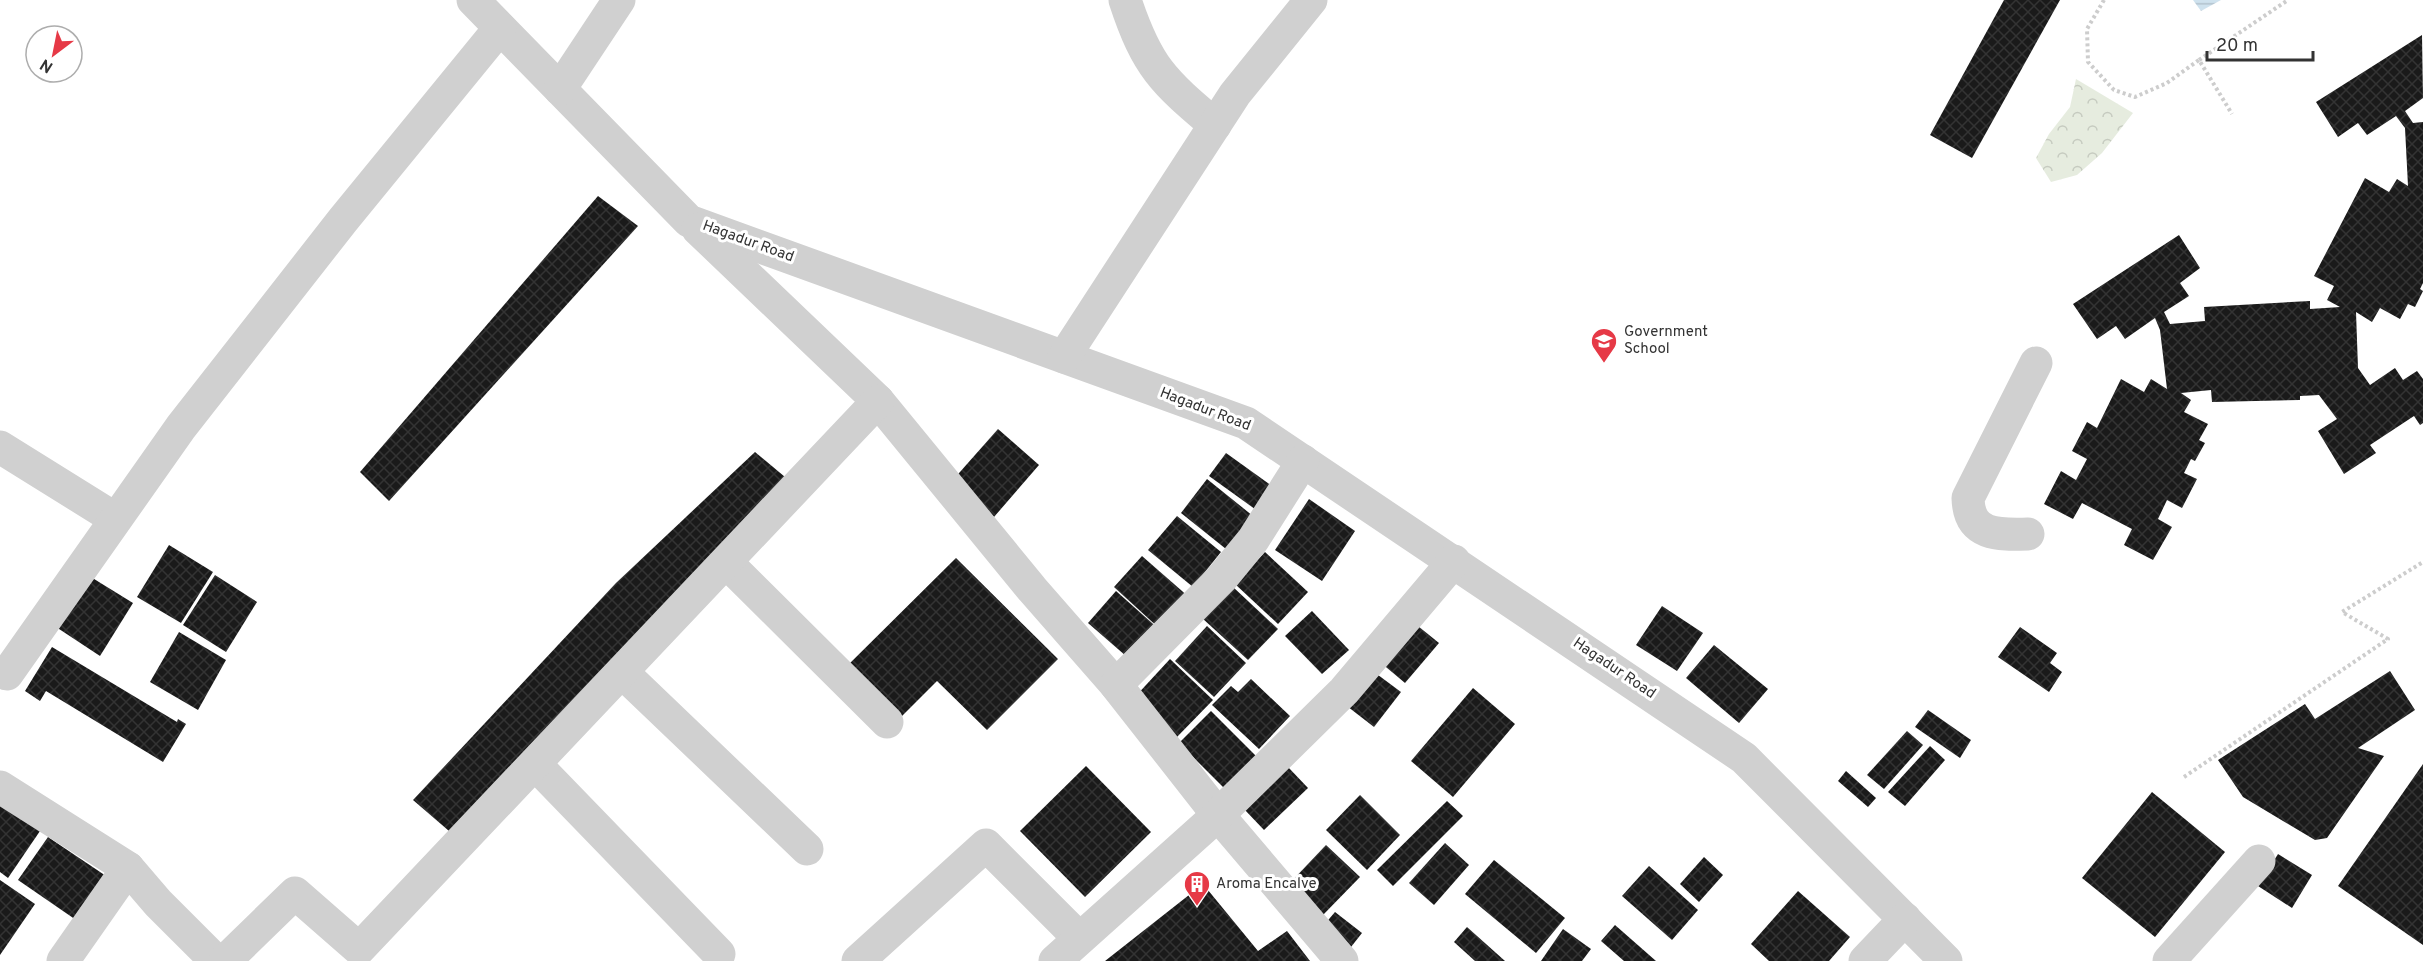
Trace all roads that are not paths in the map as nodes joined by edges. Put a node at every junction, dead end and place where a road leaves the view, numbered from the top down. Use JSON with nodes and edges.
{"nodes":[{"id":1,"x":473,"y":0,"type":"edge"},
{"id":2,"x":619,"y":0,"type":"edge"},
{"id":3,"x":1125,"y":0,"type":"edge"},
{"id":4,"x":1311,"y":0,"type":"edge"},
{"id":5,"x":500,"y":28,"type":"junction"},
{"id":6,"x":560,"y":89,"type":"junction"},
{"id":7,"x":1215,"y":125,"type":"junction"},
{"id":8,"x":689,"y":221,"type":"junction"},
{"id":9,"x":1064,"y":357,"type":"junction"},
{"id":10,"x":2036,"y":363,"type":"dead end"},
{"id":11,"x":878,"y":401,"type":"junction"},
{"id":12,"x":0,"y":447,"type":"edge"},
{"id":13,"x":1303,"y":461,"type":"junction"},
{"id":14,"x":114,"y":518,"type":"junction"},
{"id":15,"x":2028,"y":534,"type":"dead end"},
{"id":16,"x":1454,"y":561,"type":"junction"},
{"id":17,"x":727,"y":563,"type":"junction"},
{"id":18,"x":623,"y":673,"type":"junction"},
{"id":19,"x":7,"y":674,"type":"dead end"},
{"id":20,"x":1116,"y":685,"type":"junction"},
{"id":21,"x":887,"y":722,"type":"dead end"},
{"id":22,"x":536,"y":765,"type":"junction"},
{"id":23,"x":0,"y":787,"type":"edge"},
{"id":24,"x":1218,"y":815,"type":"junction"},
{"id":25,"x":807,"y":849,"type":"dead end"},
{"id":26,"x":2259,"y":861,"type":"dead end"},
{"id":27,"x":128,"y":868,"type":"junction"},
{"id":28,"x":1905,"y":919,"type":"junction"},
{"id":29,"x":1079,"y":938,"type":"junction"},
{"id":30,"x":719,"y":954,"type":"dead end"},
{"id":31,"x":63,"y":961,"type":"edge"},
{"id":32,"x":216,"y":961,"type":"edge"},
{"id":33,"x":225,"y":961,"type":"edge"},
{"id":34,"x":858,"y":961,"type":"edge"},
{"id":35,"x":1054,"y":961,"type":"edge"},
{"id":36,"x":1342,"y":961,"type":"edge"},
{"id":37,"x":1865,"y":961,"type":"edge"},
{"id":38,"x":1946,"y":961,"type":"edge"},
{"id":39,"x":2169,"y":961,"type":"edge"}],
"edges":[{"from":1,"to":5,"type":"street","name":"Hagadur Road"},
{"from":2,"to":6,"type":"street"},
{"from":3,"to":7,"type":"street"},
{"from":4,"to":7,"type":"street"},
{"from":5,"to":6,"type":"street","name":"Hagadur Road"},
{"from":5,"to":14,"type":"street"},
{"from":6,"to":8,"type":"street","name":"Hagadur Road"},
{"from":7,"to":9,"type":"street"},
{"from":8,"to":9,"type":"street","name":"Hagadur Road"},
{"from":8,"to":11,"type":"street"},
{"from":9,"to":13,"type":"street","name":"Hagadur Road"},
{"from":10,"to":15,"type":"street"},
{"from":11,"to":17,"type":"street"},
{"from":11,"to":20,"type":"street"},
{"from":12,"to":14,"type":"street"},
{"from":13,"to":16,"type":"street","name":"Hagadur Road"},
{"from":13,"to":20,"type":"street"},
{"from":14,"to":19,"type":"street"},
{"from":16,"to":24,"type":"street"},
{"from":16,"to":28,"type":"street","name":"Hagadur Road"},
{"from":17,"to":18,"type":"street"},
{"from":17,"to":21,"type":"street"},
{"from":18,"to":22,"type":"street"},
{"from":18,"to":25,"type":"street"},
{"from":20,"to":24,"type":"street"},
{"from":22,"to":30,"type":"street"},
{"from":22,"to":33,"type":"street"},
{"from":23,"to":27,"type":"street"},
{"from":24,"to":29,"type":"street"},
{"from":24,"to":36,"type":"street"},
{"from":26,"to":39,"type":"street"},
{"from":27,"to":31,"type":"street"},
{"from":27,"to":32,"type":"street"},
{"from":28,"to":37,"type":"street"},
{"from":28,"to":38,"type":"street","name":"Hagadur Road"},
{"from":29,"to":34,"type":"street"},
{"from":29,"to":35,"type":"street"}]}
